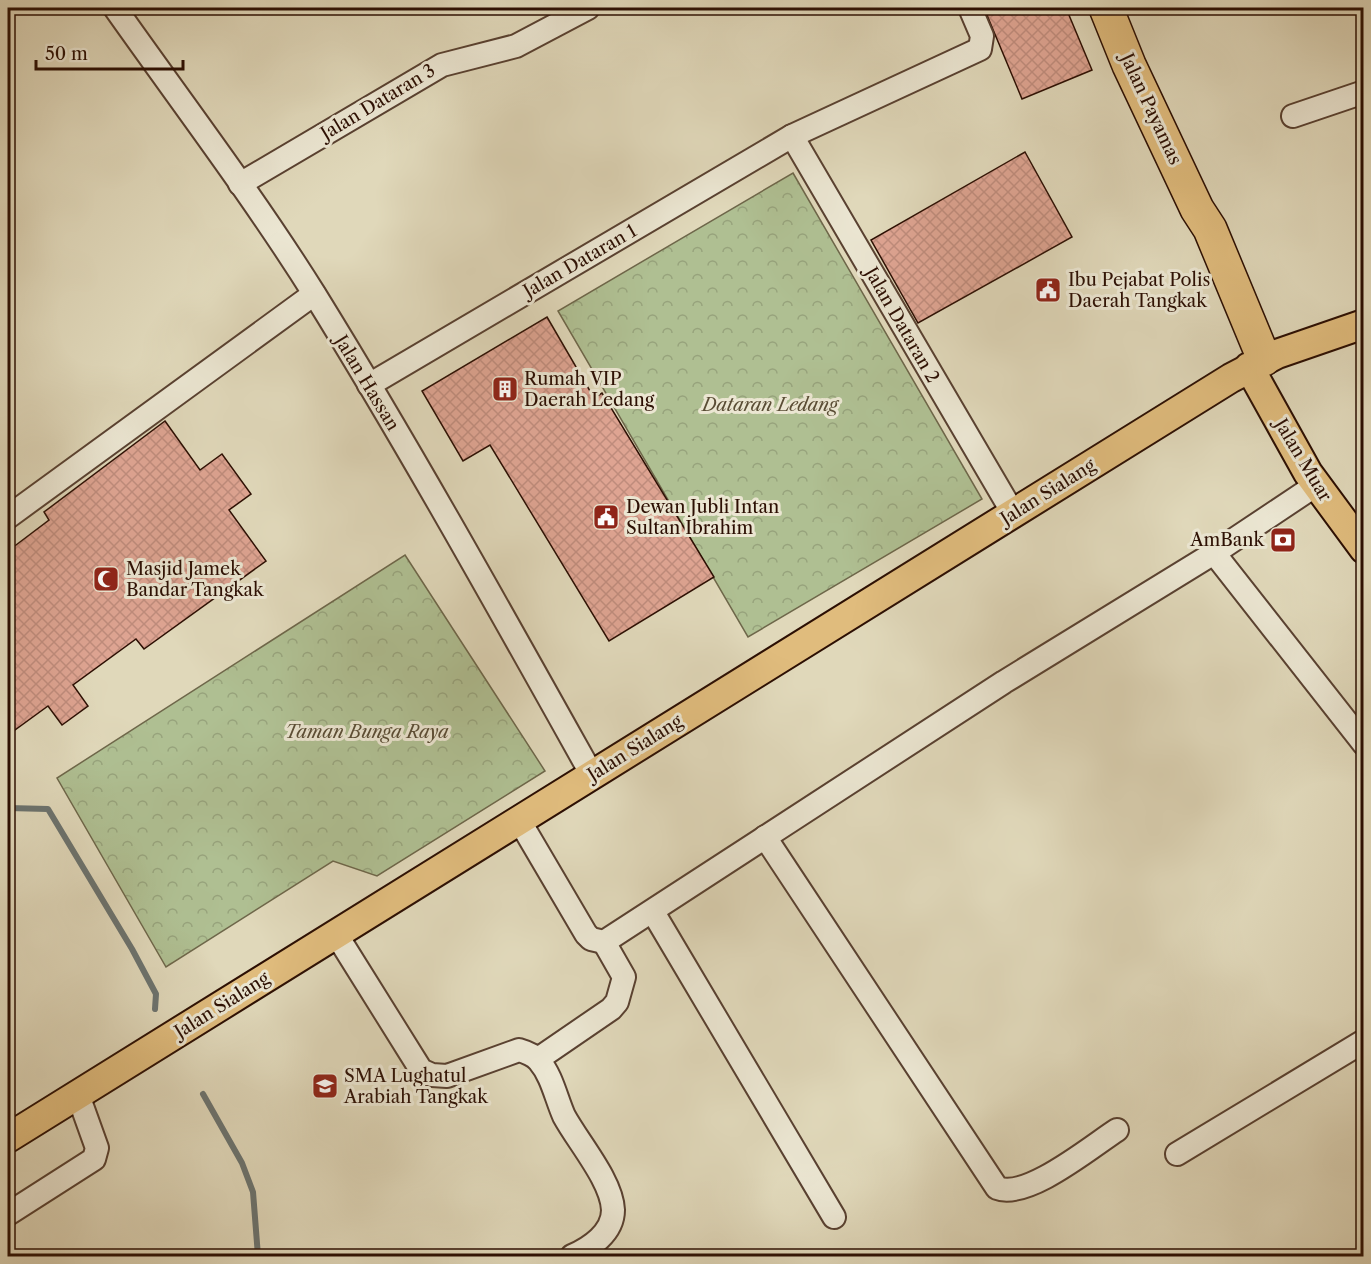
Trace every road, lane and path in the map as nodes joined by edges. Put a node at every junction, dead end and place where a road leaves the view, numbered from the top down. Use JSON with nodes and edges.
{"nodes":[{"id":1,"x":115,"y":8,"type":"edge"},
{"id":2,"x":588,"y":8,"type":"edge"},
{"id":3,"x":970,"y":8,"type":"edge"},
{"id":4,"x":1106,"y":8,"type":"edge"},
{"id":5,"x":1364,"y":92,"type":"edge"},
{"id":6,"x":1293,"y":116,"type":"dead end"},
{"id":7,"x":792,"y":136,"type":"junction"},
{"id":8,"x":240,"y":184,"type":"junction"},
{"id":9,"x":314,"y":294,"type":"junction"},
{"id":10,"x":1364,"y":324,"type":"edge"},
{"id":11,"x":1256,"y":363,"type":"junction"},
{"id":12,"x":369,"y":385,"type":"junction"},
{"id":13,"x":1316,"y":485,"type":"junction"},
{"id":14,"x":1013,"y":513,"type":"junction"},
{"id":15,"x":8,"y":517,"type":"edge"},
{"id":16,"x":1364,"y":518,"type":"edge"},
{"id":17,"x":1364,"y":549,"type":"edge"},
{"id":18,"x":1214,"y":553,"type":"junction"},
{"id":19,"x":1364,"y":744,"type":"edge"},
{"id":20,"x":592,"y":775,"type":"junction"},
{"id":21,"x":519,"y":820,"type":"junction"},
{"id":22,"x":765,"y":837,"type":"junction"},
{"id":23,"x":653,"y":912,"type":"junction"},
{"id":24,"x":336,"y":934,"type":"junction"},
{"id":25,"x":604,"y":942,"type":"junction"},
{"id":26,"x":1364,"y":1041,"type":"edge"},
{"id":27,"x":538,"y":1059,"type":"junction"},
{"id":28,"x":78,"y":1095,"type":"junction"},
{"id":29,"x":1117,"y":1130,"type":"dead end"},
{"id":30,"x":8,"y":1138,"type":"edge"},
{"id":31,"x":1177,"y":1154,"type":"dead end"},
{"id":32,"x":8,"y":1214,"type":"edge"},
{"id":33,"x":834,"y":1216,"type":"dead end"},
{"id":34,"x":572,"y":1257,"type":"edge"}],
"edges":[{"from":1,"to":8,"type":"street","name":"Jalan Hassan"},
{"from":2,"to":8,"type":"street","name":"Jalan Dataran 3"},
{"from":3,"to":7,"type":"street","name":"Jalan Dataran 1"},
{"from":4,"to":11,"type":"highway","name":"Jalan Payamas"},
{"from":5,"to":6,"type":"street"},
{"from":7,"to":12,"type":"street","name":"Jalan Dataran 1"},
{"from":7,"to":14,"type":"street","name":"Jalan Dataran 2"},
{"from":8,"to":9,"type":"street","name":"Jalan Hassan"},
{"from":9,"to":12,"type":"street","name":"Jalan Hassan"},
{"from":9,"to":15,"type":"street"},
{"from":10,"to":11,"type":"main road","name":"Jalan Sialang"},
{"from":11,"to":13,"type":"main road","name":"Jalan Muar"},
{"from":11,"to":14,"type":"main road","name":"Jalan Sialang"},
{"from":11,"to":16,"type":"main road","name":"Jalan Muar"},
{"from":12,"to":20,"type":"street","name":"Jalan Hassan"},
{"from":13,"to":17,"type":"main road","name":"Jalan Muar"},
{"from":13,"to":18,"type":"street"},
{"from":14,"to":20,"type":"main road","name":"Jalan Sialang"},
{"from":18,"to":19,"type":"street"},
{"from":18,"to":22,"type":"street"},
{"from":20,"to":21,"type":"main road","name":"Jalan Sialang"},
{"from":21,"to":24,"type":"main road","name":"Jalan Sialang"},
{"from":21,"to":25,"type":"street"},
{"from":22,"to":23,"type":"street"},
{"from":22,"to":29,"type":"street"},
{"from":23,"to":25,"type":"street"},
{"from":23,"to":33,"type":"street"},
{"from":24,"to":27,"type":"street"},
{"from":24,"to":28,"type":"main road","name":"Jalan Sialang"},
{"from":25,"to":27,"type":"street"},
{"from":26,"to":31,"type":"street"},
{"from":27,"to":34,"type":"street"},
{"from":28,"to":30,"type":"main road","name":"Jalan Sialang"},
{"from":28,"to":32,"type":"street"}]}
